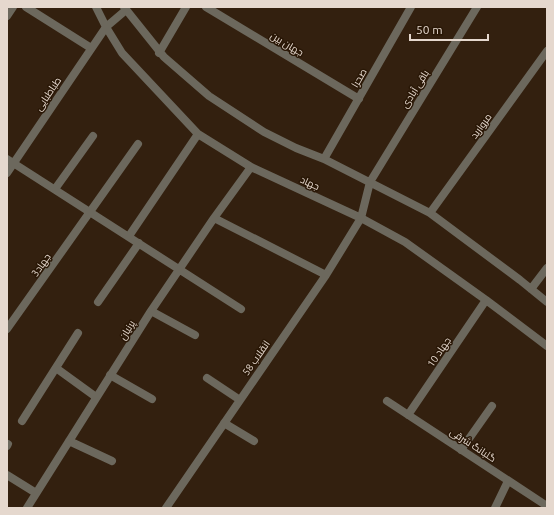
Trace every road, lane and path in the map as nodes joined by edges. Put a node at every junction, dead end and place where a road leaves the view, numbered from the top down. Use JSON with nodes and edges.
{"nodes":[{"id":1,"x":13,"y":7,"type":"edge"},
{"id":2,"x":26,"y":7,"type":"edge"},
{"id":3,"x":96,"y":7,"type":"edge"},
{"id":4,"x":186,"y":7,"type":"edge"},
{"id":5,"x":206,"y":7,"type":"edge"},
{"id":6,"x":411,"y":7,"type":"edge"},
{"id":7,"x":477,"y":7,"type":"edge"},
{"id":8,"x":125,"y":8,"type":"edge"},
{"id":9,"x":7,"y":16,"type":"edge"},
{"id":10,"x":106,"y":26,"type":"junction"},
{"id":11,"x":91,"y":48,"type":"junction"},
{"id":12,"x":547,"y":51,"type":"edge"},
{"id":13,"x":160,"y":52,"type":"junction"},
{"id":14,"x":358,"y":99,"type":"junction"},
{"id":15,"x":198,"y":134,"type":"junction"},
{"id":16,"x":93,"y":136,"type":"dead end"},
{"id":17,"x":138,"y":144,"type":"dead end"},
{"id":18,"x":324,"y":159,"type":"junction"},
{"id":19,"x":10,"y":161,"type":"edge"},
{"id":20,"x":251,"y":167,"type":"junction"},
{"id":21,"x":7,"y":173,"type":"edge"},
{"id":22,"x":370,"y":182,"type":"junction"},
{"id":23,"x":55,"y":189,"type":"junction"},
{"id":24,"x":91,"y":212,"type":"junction"},
{"id":25,"x":430,"y":212,"type":"junction"},
{"id":26,"x":214,"y":218,"type":"junction"},
{"id":27,"x":361,"y":218,"type":"junction"},
{"id":28,"x":129,"y":236,"type":"junction"},
{"id":29,"x":139,"y":243,"type":"junction"},
{"id":30,"x":547,"y":268,"type":"edge"},
{"id":31,"x":178,"y":269,"type":"junction"},
{"id":32,"x":326,"y":275,"type":"junction"},
{"id":33,"x":531,"y":289,"type":"junction"},
{"id":34,"x":486,"y":300,"type":"junction"},
{"id":35,"x":98,"y":302,"type":"dead end"},
{"id":36,"x":547,"y":302,"type":"edge"},
{"id":37,"x":241,"y":309,"type":"dead end"},
{"id":38,"x":151,"y":310,"type":"junction"},
{"id":39,"x":7,"y":329,"type":"edge"},
{"id":40,"x":78,"y":333,"type":"dead end"},
{"id":41,"x":195,"y":335,"type":"dead end"},
{"id":42,"x":547,"y":346,"type":"edge"},
{"id":43,"x":56,"y":368,"type":"junction"},
{"id":44,"x":110,"y":375,"type":"junction"},
{"id":45,"x":207,"y":378,"type":"dead end"},
{"id":46,"x":96,"y":397,"type":"junction"},
{"id":47,"x":152,"y":399,"type":"dead end"},
{"id":48,"x":240,"y":400,"type":"junction"},
{"id":49,"x":387,"y":401,"type":"dead end"},
{"id":50,"x":492,"y":406,"type":"dead end"},
{"id":51,"x":408,"y":415,"type":"junction"},
{"id":52,"x":22,"y":421,"type":"dead end"},
{"id":53,"x":224,"y":423,"type":"junction"},
{"id":54,"x":69,"y":441,"type":"junction"},
{"id":55,"x":254,"y":441,"type":"dead end"},
{"id":56,"x":461,"y":450,"type":"junction"},
{"id":57,"x":112,"y":461,"type":"dead end"},
{"id":58,"x":7,"y":475,"type":"edge"},
{"id":59,"x":508,"y":481,"type":"junction"},
{"id":60,"x":36,"y":492,"type":"junction"},
{"id":61,"x":547,"y":506,"type":"edge"},
{"id":62,"x":27,"y":508,"type":"edge"},
{"id":63,"x":166,"y":508,"type":"edge"},
{"id":64,"x":495,"y":508,"type":"edge"}],
"edges":[{"from":1,"to":9,"type":"street"},
{"from":2,"to":11,"type":"street"},
{"from":3,"to":10,"type":"street","name":"جهاد"},
{"from":4,"to":13,"type":"street"},
{"from":5,"to":14,"type":"street","name":"جهان بین"},
{"from":6,"to":14,"type":"street","name":"صحرا"},
{"from":7,"to":22,"type":"street","name":"باقی آبادی"},
{"from":8,"to":10,"type":"street","name":"طباطبایی"},
{"from":8,"to":13,"type":"street"},
{"from":10,"to":11,"type":"street","name":"طباطبایی"},
{"from":10,"to":15,"type":"street","name":"جهاد"},
{"from":11,"to":19,"type":"street","name":"طباطبایی"},
{"from":12,"to":25,"type":"street","name":"مروارید"},
{"from":13,"to":18,"type":"street"},
{"from":14,"to":18,"type":"street","name":"صحرا"},
{"from":15,"to":20,"type":"street","name":"جهاد"},
{"from":15,"to":28,"type":"street"},
{"from":16,"to":23,"type":"street"},
{"from":17,"to":24,"type":"street","name":"جهاد3"},
{"from":18,"to":22,"type":"street"},
{"from":19,"to":21,"type":"street","name":"طباطبایی"},
{"from":19,"to":23,"type":"street"},
{"from":20,"to":26,"type":"street","name":"پرنیان"},
{"from":20,"to":27,"type":"street","name":"جهاد"},
{"from":22,"to":25,"type":"street"},
{"from":22,"to":27,"type":"street","name":"باقی آبادی"},
{"from":23,"to":24,"type":"street"},
{"from":24,"to":28,"type":"street"},
{"from":24,"to":39,"type":"street","name":"جهاد3"},
{"from":25,"to":33,"type":"street"},
{"from":26,"to":31,"type":"street","name":"پرنیان"},
{"from":26,"to":32,"type":"street"},
{"from":27,"to":32,"type":"street","name":"انقلاب 58"},
{"from":27,"to":34,"type":"street","name":"جهاد"},
{"from":28,"to":29,"type":"street"},
{"from":29,"to":31,"type":"street"},
{"from":29,"to":35,"type":"street"},
{"from":30,"to":33,"type":"street"},
{"from":31,"to":37,"type":"street"},
{"from":31,"to":38,"type":"street","name":"پرنیان"},
{"from":32,"to":48,"type":"street","name":"انقلاب 58"},
{"from":33,"to":36,"type":"street"},
{"from":34,"to":42,"type":"street","name":"جهاد"},
{"from":34,"to":51,"type":"street","name":"جهاد 10"},
{"from":38,"to":41,"type":"street"},
{"from":38,"to":44,"type":"street","name":"پرنیان"},
{"from":40,"to":43,"type":"street"},
{"from":43,"to":46,"type":"street"},
{"from":43,"to":52,"type":"street"},
{"from":44,"to":46,"type":"street","name":"پرنیان"},
{"from":44,"to":47,"type":"street"},
{"from":45,"to":48,"type":"street"},
{"from":46,"to":54,"type":"street","name":"پرنیان"},
{"from":48,"to":53,"type":"street","name":"انقلاب 58"},
{"from":49,"to":51,"type":"street","name":"گلبانگ شرقی"},
{"from":50,"to":56,"type":"street"},
{"from":51,"to":56,"type":"street","name":"گلبانگ شرقی"},
{"from":53,"to":55,"type":"street"},
{"from":53,"to":63,"type":"street","name":"انقلاب 58"},
{"from":54,"to":57,"type":"street"},
{"from":54,"to":60,"type":"street","name":"پرنیان"},
{"from":56,"to":59,"type":"street","name":"گلبانگ شرقی"},
{"from":58,"to":60,"type":"street"},
{"from":59,"to":61,"type":"street","name":"گلبانگ شرقی"},
{"from":59,"to":64,"type":"street"},
{"from":60,"to":62,"type":"street","name":"پرنیان"}]}
